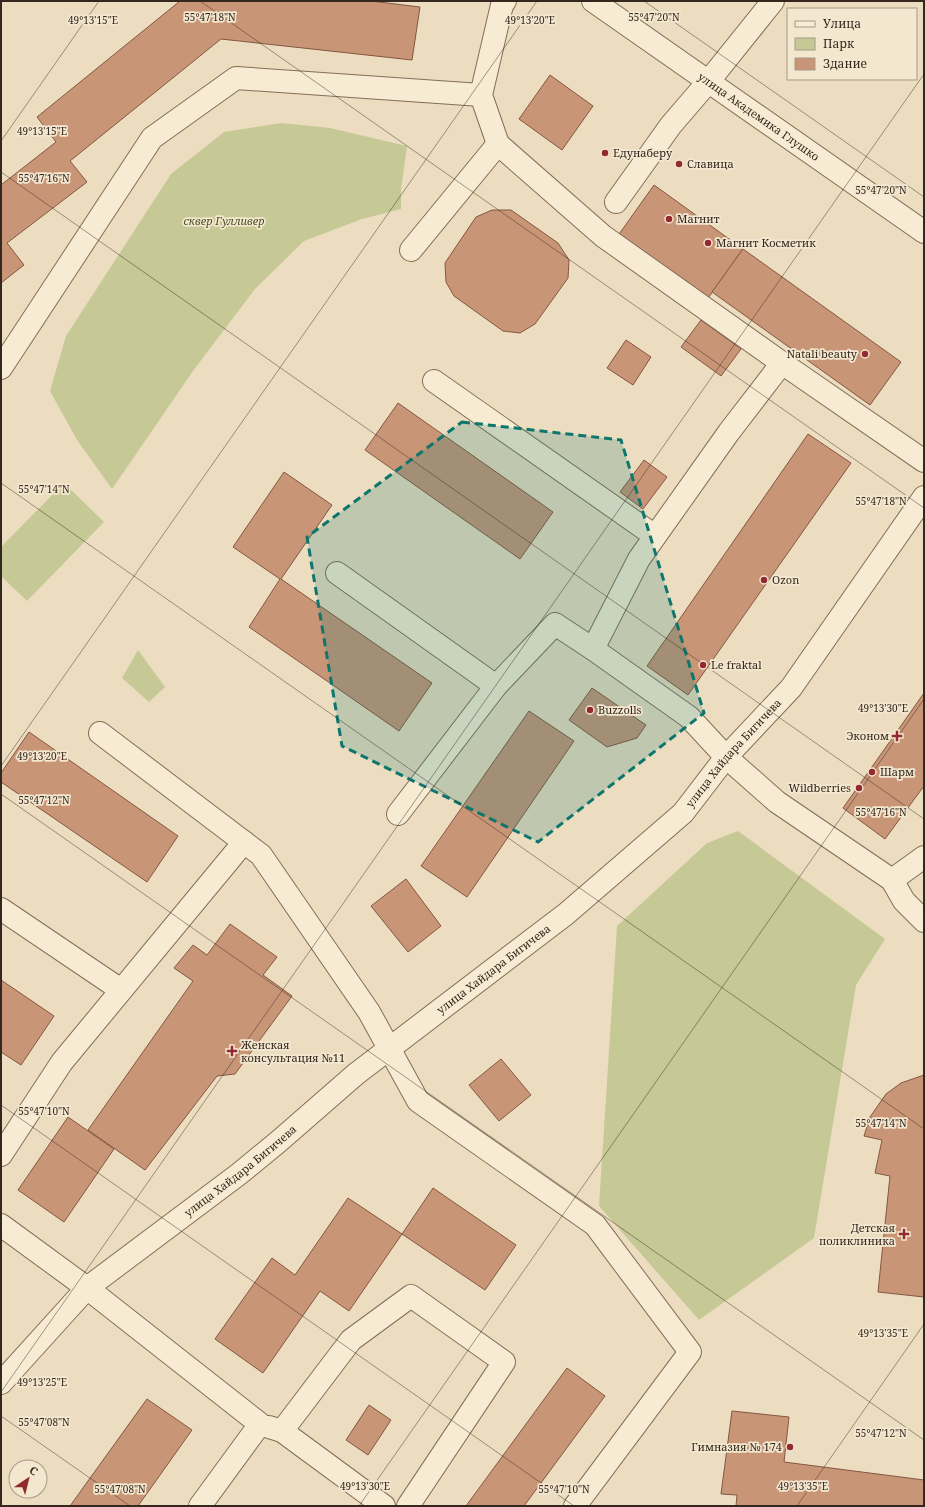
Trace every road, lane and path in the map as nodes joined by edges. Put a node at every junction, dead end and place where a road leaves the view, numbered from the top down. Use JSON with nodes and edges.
{"nodes":[{"id":1,"x":505,"y":1,"type":"edge"},
{"id":2,"x":593,"y":1,"type":"edge"},
{"id":3,"x":773,"y":1,"type":"edge"},
{"id":4,"x":708,"y":82,"type":"junction"},
{"id":5,"x":481,"y":95,"type":"junction"},
{"id":6,"x":498,"y":144,"type":"junction"},
{"id":7,"x":616,"y":202,"type":"dead end"},
{"id":8,"x":924,"y":232,"type":"edge"},
{"id":9,"x":410,"y":250,"type":"dead end"},
{"id":10,"x":782,"y":363,"type":"junction"},
{"id":11,"x":1,"y":368,"type":"edge"},
{"id":12,"x":434,"y":381,"type":"dead end"},
{"id":13,"x":924,"y":460,"type":"edge"},
{"id":14,"x":924,"y":496,"type":"edge"},
{"id":15,"x":655,"y":536,"type":"junction"},
{"id":16,"x":337,"y":573,"type":"dead end"},
{"id":17,"x":594,"y":649,"type":"junction"},
{"id":18,"x":496,"y":686,"type":"junction"},
{"id":19,"x":100,"y":733,"type":"dead end"},
{"id":20,"x":726,"y":757,"type":"junction"},
{"id":21,"x":398,"y":814,"type":"dead end"},
{"id":22,"x":244,"y":842,"type":"junction"},
{"id":23,"x":924,"y":857,"type":"edge"},
{"id":24,"x":892,"y":880,"type":"junction"},
{"id":25,"x":1,"y":909,"type":"edge"},
{"id":26,"x":924,"y":921,"type":"edge"},
{"id":27,"x":121,"y":990,"type":"junction"},
{"id":28,"x":389,"y":1048,"type":"junction"},
{"id":29,"x":1,"y":1155,"type":"edge"},
{"id":30,"x":1,"y":1225,"type":"edge"},
{"id":31,"x":87,"y":1288,"type":"junction"},
{"id":32,"x":1,"y":1383,"type":"edge"},
{"id":33,"x":260,"y":1424,"type":"junction"},
{"id":34,"x":282,"y":1431,"type":"junction"},
{"id":35,"x":200,"y":1506,"type":"edge"},
{"id":36,"x":384,"y":1506,"type":"edge"},
{"id":37,"x":408,"y":1506,"type":"edge"},
{"id":38,"x":575,"y":1506,"type":"edge"}],
"edges":[{"from":1,"to":5,"type":"street"},
{"from":2,"to":4,"type":"street","name":"улица Академика Глушко"},
{"from":3,"to":4,"type":"street"},
{"from":4,"to":7,"type":"street"},
{"from":4,"to":8,"type":"street","name":"улица Академика Глушко"},
{"from":5,"to":6,"type":"street"},
{"from":5,"to":11,"type":"street"},
{"from":6,"to":9,"type":"street"},
{"from":6,"to":10,"type":"street"},
{"from":10,"to":13,"type":"street"},
{"from":10,"to":15,"type":"street"},
{"from":12,"to":15,"type":"street"},
{"from":14,"to":20,"type":"street","name":"улица Хайдара Бигичева"},
{"from":15,"to":17,"type":"street"},
{"from":16,"to":18,"type":"street"},
{"from":17,"to":18,"type":"street"},
{"from":17,"to":20,"type":"street"},
{"from":18,"to":21,"type":"street"},
{"from":19,"to":22,"type":"street"},
{"from":20,"to":24,"type":"street"},
{"from":20,"to":28,"type":"street","name":"улица Хайдара Бигичева"},
{"from":22,"to":27,"type":"street"},
{"from":22,"to":28,"type":"street"},
{"from":23,"to":24,"type":"street"},
{"from":24,"to":26,"type":"street"},
{"from":25,"to":27,"type":"street"},
{"from":27,"to":29,"type":"street"},
{"from":28,"to":31,"type":"street","name":"улица Хайдара Бигичева"},
{"from":28,"to":38,"type":"street"},
{"from":30,"to":31,"type":"street"},
{"from":31,"to":32,"type":"street","name":"улица Хайдара Бигичева"},
{"from":31,"to":33,"type":"street"},
{"from":33,"to":34,"type":"street"},
{"from":33,"to":35,"type":"street"},
{"from":34,"to":36,"type":"street"},
{"from":34,"to":37,"type":"street"}]}
